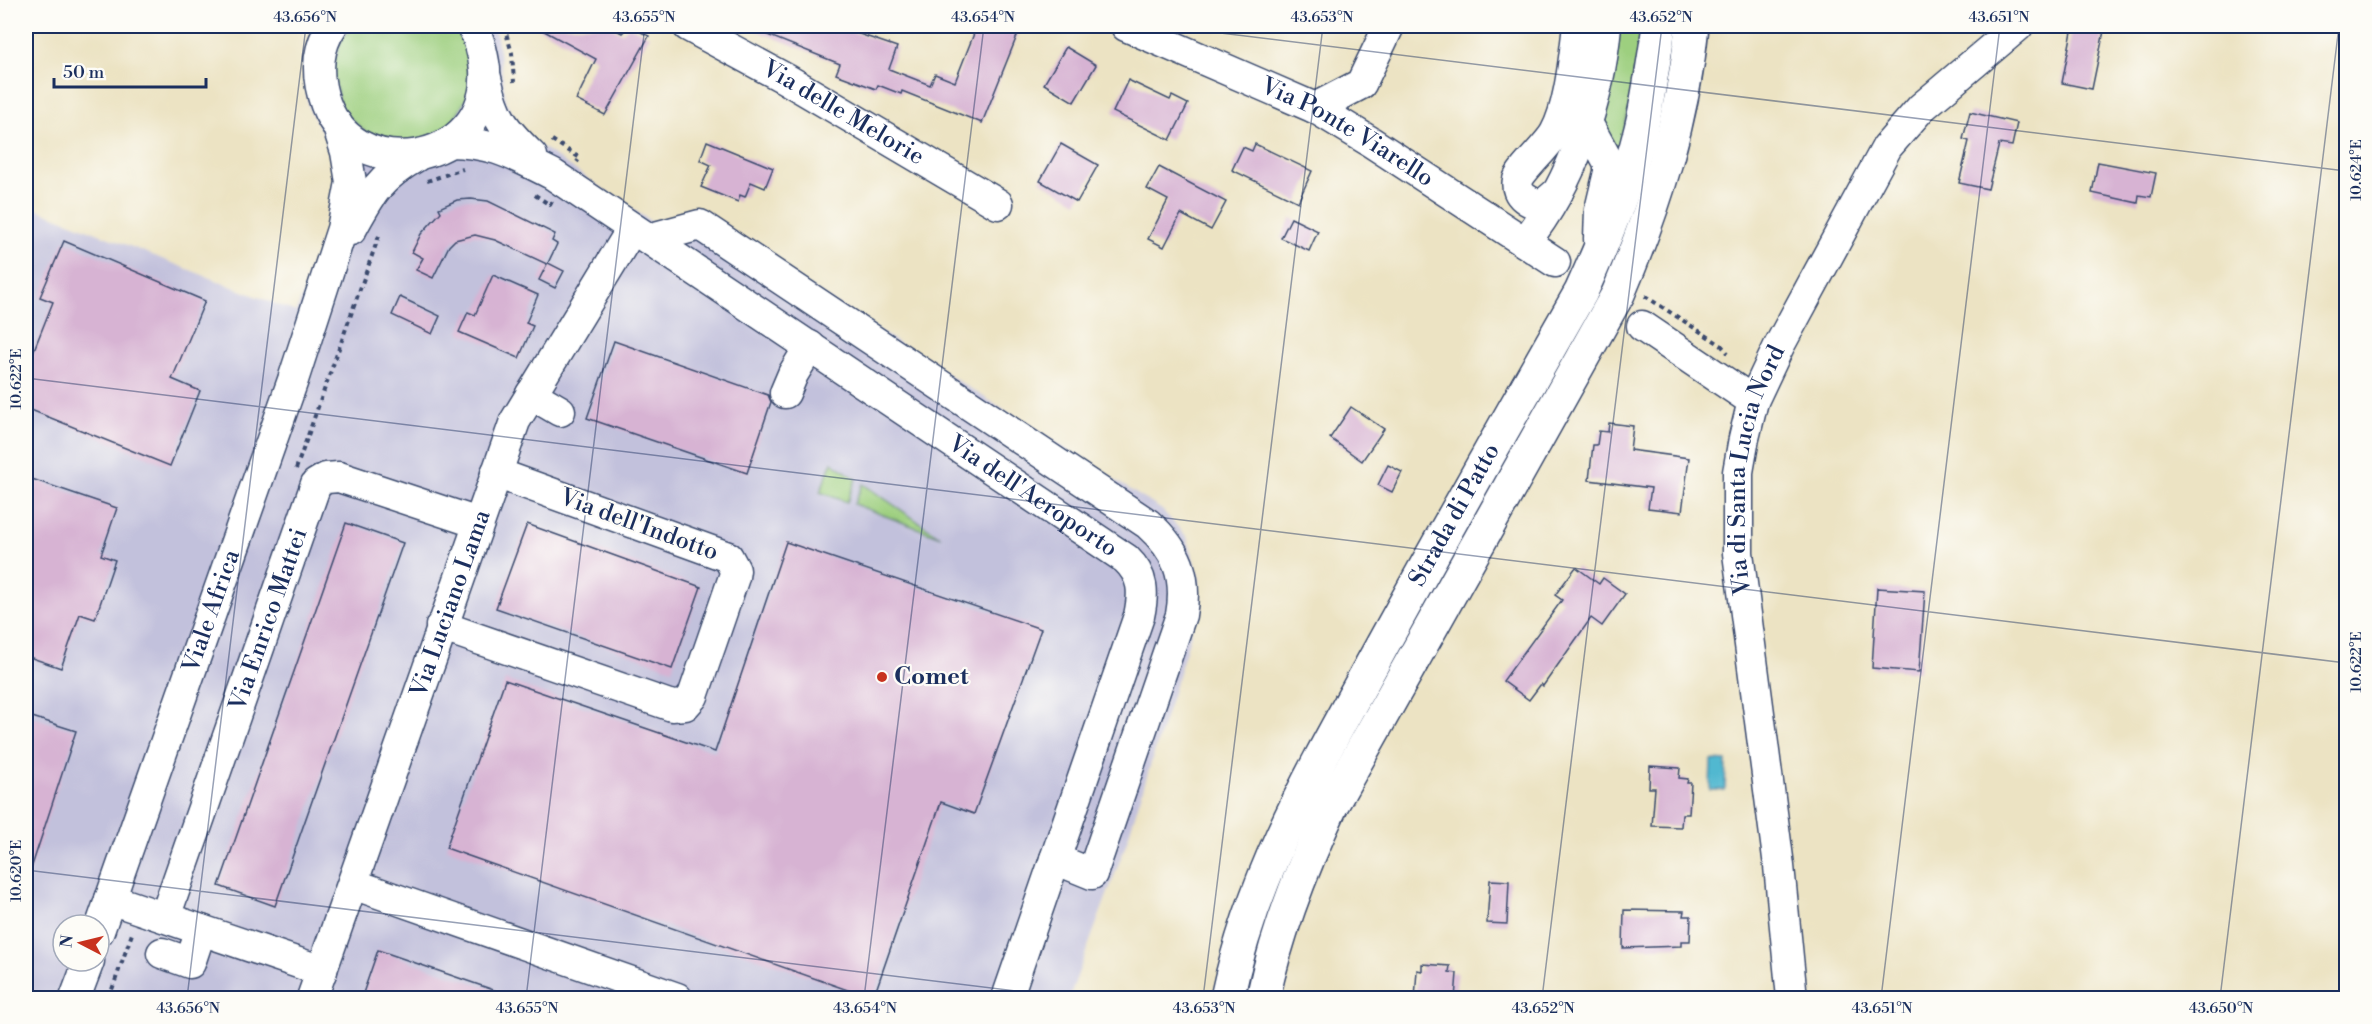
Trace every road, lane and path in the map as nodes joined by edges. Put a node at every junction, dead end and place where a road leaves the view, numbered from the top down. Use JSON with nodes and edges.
{"nodes":[{"id":1,"x":332,"y":26,"type":"edge"},
{"id":2,"x":472,"y":26,"type":"edge"},
{"id":3,"x":688,"y":26,"type":"edge"},
{"id":4,"x":1127,"y":26,"type":"edge"},
{"id":5,"x":1389,"y":26,"type":"edge"},
{"id":6,"x":1578,"y":26,"type":"edge"},
{"id":7,"x":1606,"y":26,"type":"edge"},
{"id":8,"x":1659,"y":26,"type":"edge"},
{"id":9,"x":1692,"y":26,"type":"edge"},
{"id":10,"x":2018,"y":26,"type":"edge"},
{"id":11,"x":485,"y":74,"type":"junction"},
{"id":12,"x":1315,"y":108,"type":"junction"},
{"id":13,"x":1587,"y":123,"type":"junction"},
{"id":14,"x":337,"y":124,"type":"junction"},
{"id":15,"x":449,"y":142,"type":"junction"},
{"id":16,"x":417,"y":156,"type":"junction"},
{"id":17,"x":552,"y":174,"type":"junction"},
{"id":18,"x":1558,"y":192,"type":"junction"},
{"id":19,"x":998,"y":204,"type":"dead end"},
{"id":20,"x":640,"y":234,"type":"junction"},
{"id":21,"x":1525,"y":242,"type":"junction"},
{"id":22,"x":1601,"y":249,"type":"junction"},
{"id":23,"x":1555,"y":262,"type":"dead end"},
{"id":24,"x":324,"y":291,"type":"junction"},
{"id":25,"x":1642,"y":326,"type":"dead end"},
{"id":26,"x":810,"y":346,"type":"junction"},
{"id":27,"x":785,"y":393,"type":"dead end"},
{"id":28,"x":531,"y":394,"type":"junction"},
{"id":29,"x":1753,"y":401,"type":"junction"},
{"id":30,"x":560,"y":411,"type":"dead end"},
{"id":31,"x":496,"y":472,"type":"junction"},
{"id":32,"x":478,"y":524,"type":"junction"},
{"id":33,"x":441,"y":626,"type":"junction"},
{"id":34,"x":1136,"y":627,"type":"junction"},
{"id":35,"x":1173,"y":642,"type":"junction"},
{"id":36,"x":1055,"y":860,"type":"junction"},
{"id":37,"x":353,"y":884,"type":"junction"},
{"id":38,"x":110,"y":900,"type":"junction"},
{"id":39,"x":105,"y":913,"type":"edge"},
{"id":40,"x":165,"y":917,"type":"junction"},
{"id":41,"x":201,"y":930,"type":"junction"},
{"id":42,"x":162,"y":953,"type":"dead end"},
{"id":43,"x":84,"y":973,"type":"edge"},
{"id":44,"x":317,"y":985,"type":"edge"},
{"id":45,"x":75,"y":999,"type":"edge"},
{"id":46,"x":677,"y":999,"type":"edge"},
{"id":47,"x":1007,"y":999,"type":"edge"},
{"id":48,"x":1227,"y":999,"type":"edge"},
{"id":49,"x":1263,"y":999,"type":"edge"},
{"id":50,"x":1792,"y":999,"type":"edge"}],
"edges":[{"from":1,"to":14,"type":"street","name":"Viale Africa"},
{"from":2,"to":11,"type":"street","name":"Viale Africa"},
{"from":3,"to":19,"type":"street","name":"Via delle Melorie"},
{"from":4,"to":12,"type":"street","name":"Via Ponte Viarello"},
{"from":5,"to":12,"type":"street"},
{"from":6,"to":18,"type":"street"},
{"from":7,"to":13,"type":"street"},
{"from":8,"to":22,"type":"main road","name":"Strada di Patto"},
{"from":9,"to":49,"type":"main road","name":"Strada di Patto"},
{"from":10,"to":29,"type":"street","name":"Via di Santa Lucia Nord"},
{"from":11,"to":15,"type":"street","name":"Viale Africa"},
{"from":11,"to":17,"type":"street","name":"Via dell'Aeroporto"},
{"from":12,"to":21,"type":"street","name":"Via Ponte Viarello"},
{"from":13,"to":18,"type":"street"},
{"from":13,"to":22,"type":"street"},
{"from":14,"to":16,"type":"street","name":"Viale Africa"},
{"from":14,"to":24,"type":"street","name":"Viale Africa"},
{"from":15,"to":16,"type":"street","name":"Viale Africa"},
{"from":15,"to":17,"type":"street","name":"Via dell'Aeroporto"},
{"from":16,"to":24,"type":"street","name":"Viale Africa"},
{"from":17,"to":20,"type":"street","name":"Via dell'Aeroporto"},
{"from":18,"to":21,"type":"street"},
{"from":20,"to":26,"type":"street","name":"Via dell'Aeroporto"},
{"from":20,"to":28,"type":"street","name":"Via Luciano Lama"},
{"from":20,"to":35,"type":"street"},
{"from":21,"to":23,"type":"street","name":"Via Ponte Viarello"},
{"from":22,"to":48,"type":"main road","name":"Strada di Patto"},
{"from":24,"to":38,"type":"street","name":"Viale Africa"},
{"from":25,"to":29,"type":"street"},
{"from":26,"to":27,"type":"street"},
{"from":26,"to":34,"type":"street","name":"Via dell'Aeroporto"},
{"from":28,"to":30,"type":"street"},
{"from":28,"to":31,"type":"street","name":"Via Luciano Lama"},
{"from":29,"to":50,"type":"street","name":"Via di Santa Lucia Nord"},
{"from":31,"to":32,"type":"street","name":"Via Luciano Lama"},
{"from":31,"to":33,"type":"street","name":"Via dell'Indotto"},
{"from":32,"to":33,"type":"street","name":"Via Luciano Lama"},
{"from":32,"to":40,"type":"street","name":"Via Enrico Mattei"},
{"from":33,"to":37,"type":"street","name":"Via Luciano Lama"},
{"from":34,"to":35,"type":"street"},
{"from":34,"to":36,"type":"street","name":"Via dell'Aeroporto"},
{"from":35,"to":36,"type":"street"},
{"from":36,"to":47,"type":"street","name":"Via dell'Aeroporto"},
{"from":37,"to":44,"type":"street","name":"Via Luciano Lama"},
{"from":37,"to":46,"type":"street"},
{"from":38,"to":39,"type":"street","name":"Viale Africa"},
{"from":38,"to":40,"type":"street"},
{"from":40,"to":41,"type":"street"},
{"from":41,"to":42,"type":"street"},
{"from":41,"to":44,"type":"street"},
{"from":43,"to":45,"type":"street"}]}
